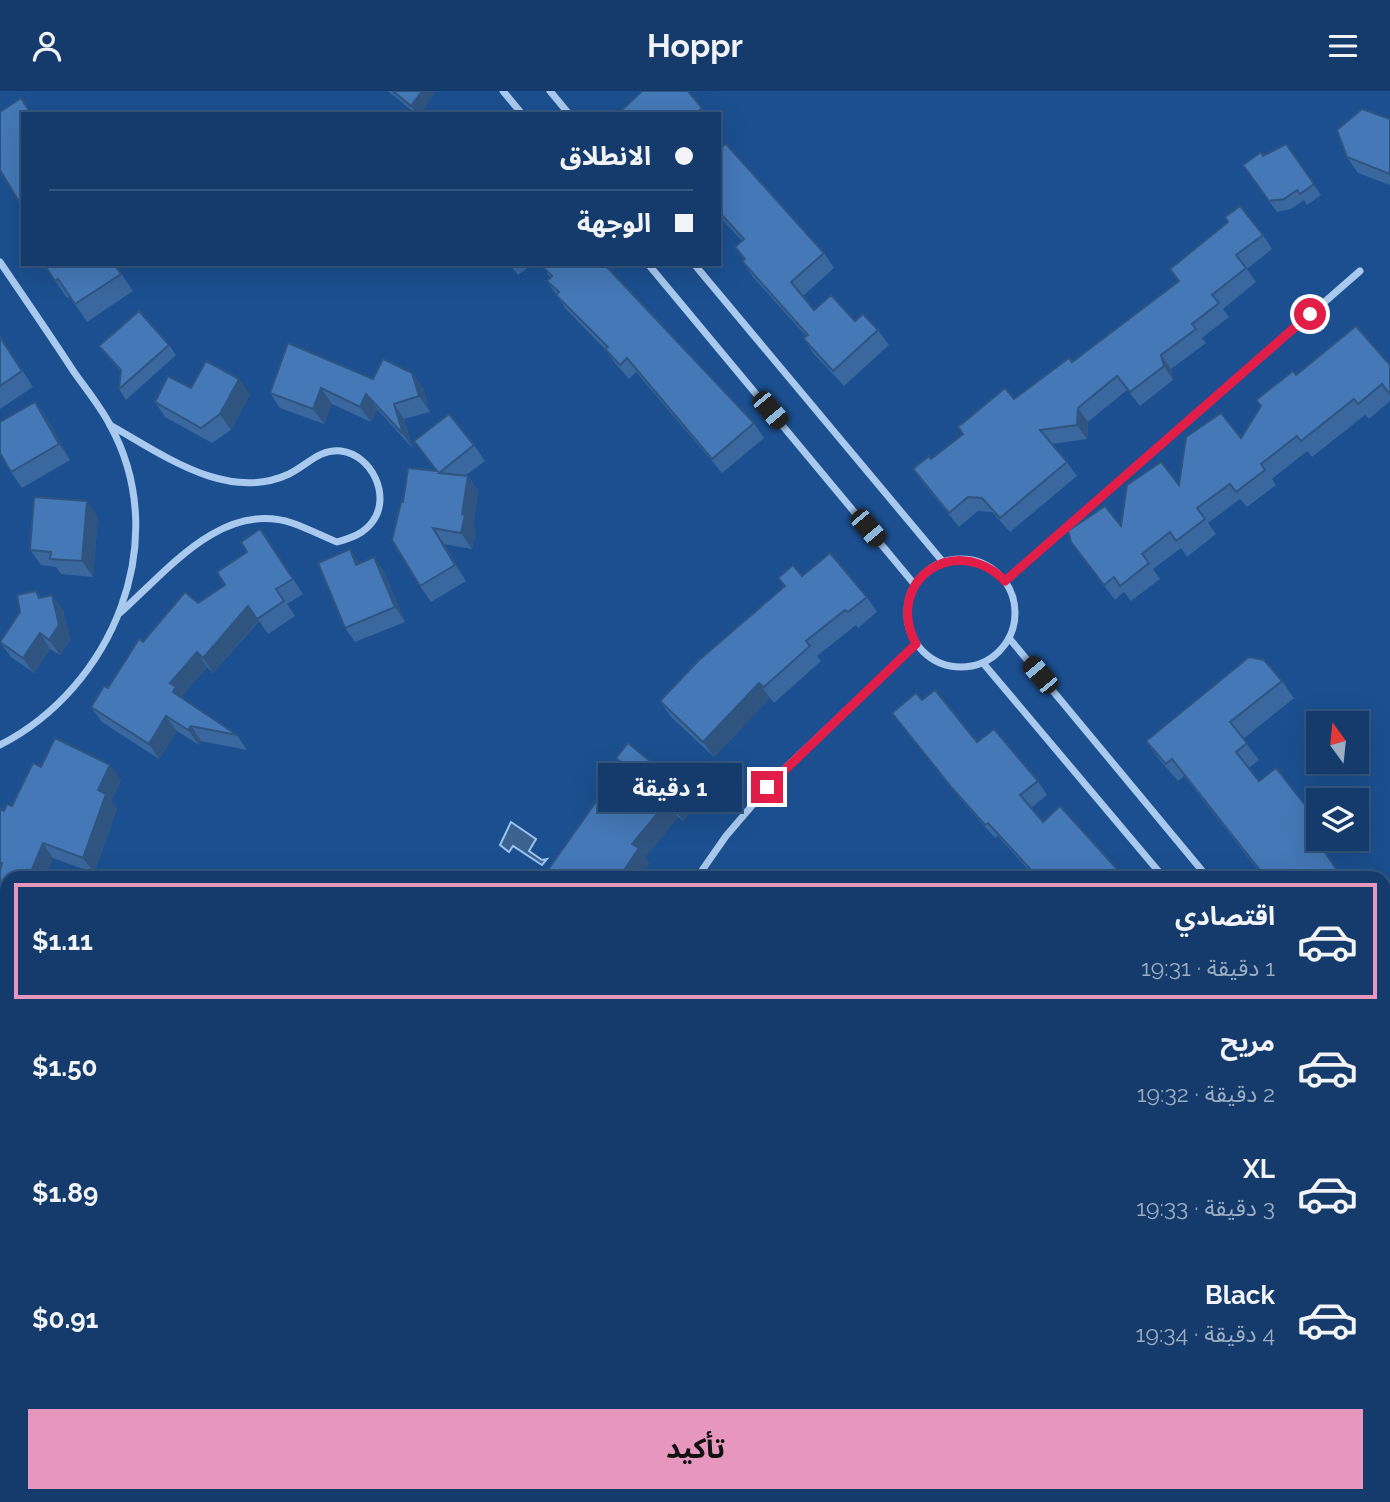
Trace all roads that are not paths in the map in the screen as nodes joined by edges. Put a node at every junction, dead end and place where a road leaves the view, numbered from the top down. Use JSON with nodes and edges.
{"nodes":[{"id":1,"x":503,"y":91,"type":"edge"},
{"id":2,"x":550,"y":91,"type":"edge"},
{"id":3,"x":520,"y":112,"type":"edge"},
{"id":4,"x":567,"y":112,"type":"edge"},
{"id":5,"x":0,"y":262,"type":"edge"},
{"id":6,"x":650,"y":266,"type":"edge"},
{"id":7,"x":696,"y":266,"type":"edge"},
{"id":8,"x":1360,"y":271,"type":"dead end"},
{"id":9,"x":110,"y":425,"type":"junction"},
{"id":10,"x":943,"y":562,"type":"junction"},
{"id":11,"x":1005,"y":581,"type":"junction"},
{"id":12,"x":915,"y":585,"type":"junction"},
{"id":13,"x":120,"y":613,"type":"junction"},
{"id":14,"x":1009,"y":638,"type":"junction"},
{"id":15,"x":916,"y":644,"type":"junction"},
{"id":16,"x":983,"y":663,"type":"junction"},
{"id":17,"x":1,"y":746,"type":"edge"},
{"id":18,"x":702,"y":871,"type":"edge"},
{"id":19,"x":1157,"y":871,"type":"edge"},
{"id":20,"x":1202,"y":871,"type":"edge"}],
"edges":[{"from":1,"to":3,"type":"street"},
{"from":2,"to":4,"type":"street"},
{"from":5,"to":9,"type":"street"},
{"from":6,"to":12,"type":"street"},
{"from":7,"to":10,"type":"street"},
{"from":8,"to":11,"type":"street"},
{"from":9,"to":13,"type":"street"},
{"from":9,"to":13,"type":"street"},
{"from":10,"to":11,"type":"street"},
{"from":10,"to":12,"type":"street"},
{"from":11,"to":14,"type":"street"},
{"from":12,"to":15,"type":"street"},
{"from":13,"to":17,"type":"street"},
{"from":14,"to":16,"type":"street"},
{"from":14,"to":20,"type":"street"},
{"from":15,"to":16,"type":"street"},
{"from":15,"to":18,"type":"street"},
{"from":16,"to":19,"type":"street"}]}
